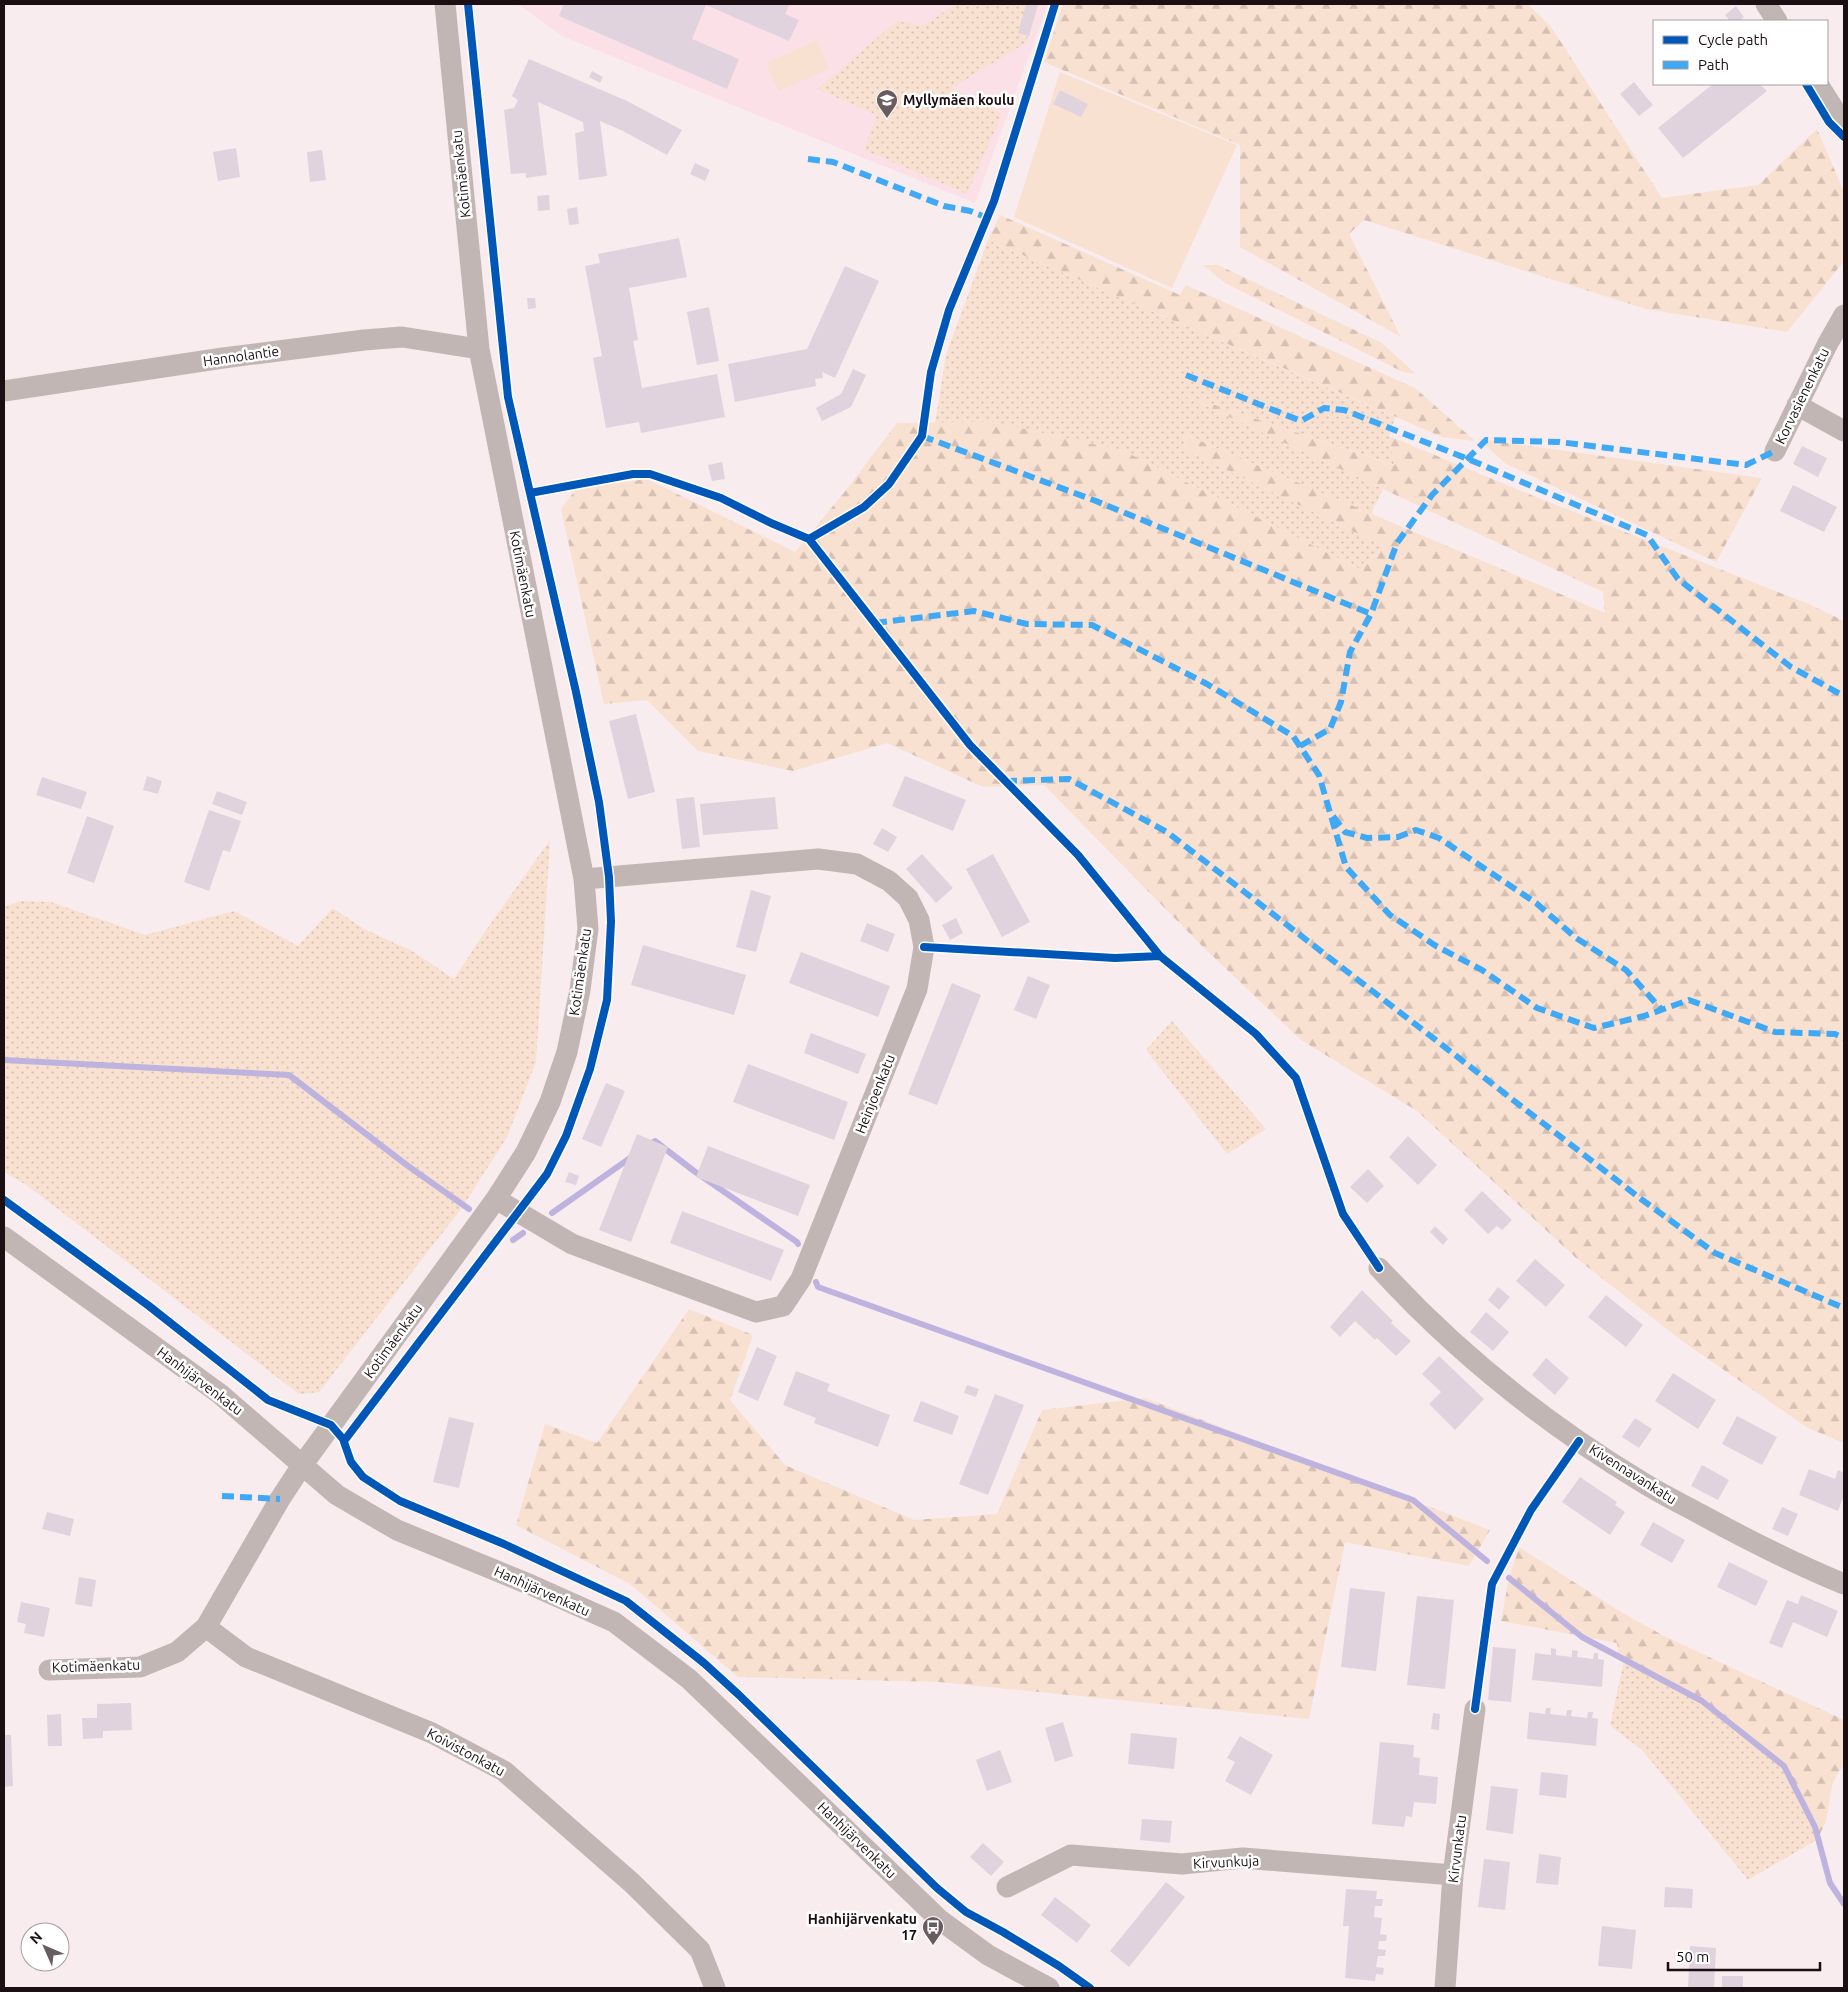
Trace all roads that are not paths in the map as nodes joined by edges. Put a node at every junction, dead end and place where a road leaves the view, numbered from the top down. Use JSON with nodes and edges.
{"nodes":[{"id":1,"x":445,"y":4,"type":"edge"},
{"id":2,"x":1766,"y":4,"type":"edge"},
{"id":3,"x":1777,"y":20,"type":"edge"},
{"id":4,"x":1819,"y":85,"type":"edge"},
{"id":5,"x":1844,"y":125,"type":"edge"},
{"id":6,"x":1844,"y":315,"type":"edge"},
{"id":7,"x":479,"y":349,"type":"junction"},
{"id":8,"x":4,"y":391,"type":"edge"},
{"id":9,"x":1797,"y":405,"type":"junction"},
{"id":10,"x":1844,"y":432,"type":"edge"},
{"id":11,"x":1775,"y":451,"type":"dead end"},
{"id":12,"x":584,"y":879,"type":"junction"},
{"id":13,"x":496,"y":1199,"type":"junction"},
{"id":14,"x":4,"y":1237,"type":"edge"},
{"id":15,"x":1379,"y":1268,"type":"dead end"},
{"id":16,"x":303,"y":1464,"type":"junction"},
{"id":17,"x":1844,"y":1584,"type":"edge"},
{"id":18,"x":206,"y":1627,"type":"junction"},
{"id":19,"x":49,"y":1670,"type":"dead end"},
{"id":20,"x":1475,"y":1709,"type":"dead end"},
{"id":21,"x":1453,"y":1875,"type":"junction"},
{"id":22,"x":1007,"y":1887,"type":"dead end"},
{"id":23,"x":715,"y":1988,"type":"edge"},
{"id":24,"x":1049,"y":1988,"type":"edge"},
{"id":25,"x":1445,"y":1988,"type":"edge"}],
"edges":[{"from":1,"to":7,"type":"street","name":"Kotimäenkatu"},
{"from":2,"to":3,"type":"street"},
{"from":4,"to":5,"type":"street"},
{"from":6,"to":9,"type":"street","name":"Korvasienenkatu"},
{"from":7,"to":8,"type":"street","name":"Hannolantie"},
{"from":7,"to":12,"type":"street","name":"Kotimäenkatu"},
{"from":9,"to":10,"type":"street"},
{"from":9,"to":11,"type":"street","name":"Korvasienenkatu"},
{"from":12,"to":13,"type":"street","name":"Kotimäenkatu"},
{"from":12,"to":13,"type":"street","name":"Heinjoenkatu"},
{"from":13,"to":16,"type":"street","name":"Kotimäenkatu"},
{"from":14,"to":16,"type":"street","name":"Hanhijärvenkatu"},
{"from":15,"to":17,"type":"street","name":"Kivennavankatu"},
{"from":16,"to":18,"type":"street","name":"Kotimäenkatu"},
{"from":16,"to":24,"type":"street","name":"Hanhijärvenkatu"},
{"from":18,"to":19,"type":"street","name":"Kotimäenkatu"},
{"from":18,"to":23,"type":"street","name":"Koivistonkatu"},
{"from":20,"to":21,"type":"street","name":"Kirvunkatu"},
{"from":21,"to":22,"type":"street","name":"Kirvunkuja"},
{"from":21,"to":25,"type":"street","name":"Kirvunkatu"}]}
